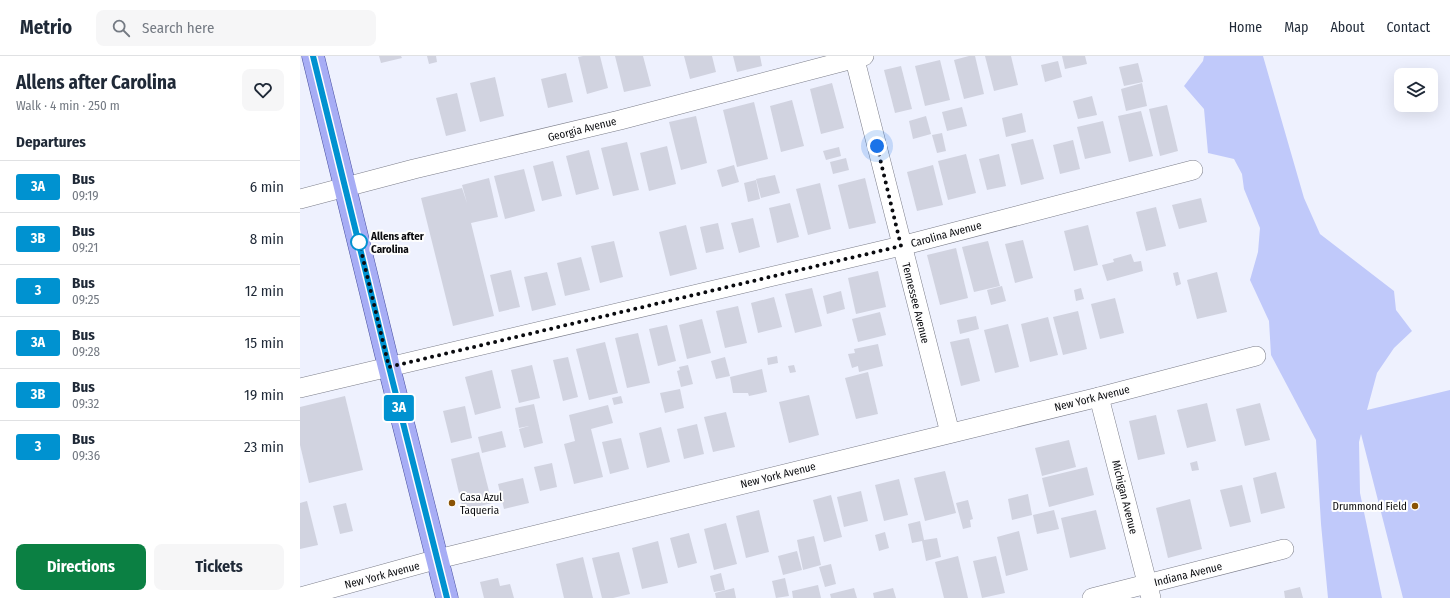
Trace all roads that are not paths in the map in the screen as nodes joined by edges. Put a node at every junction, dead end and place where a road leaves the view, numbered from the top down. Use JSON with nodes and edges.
{"nodes":[{"id":1,"x":313,"y":56,"type":"edge"},
{"id":2,"x":857,"y":57,"type":"edge"},
{"id":3,"x":1193,"y":170,"type":"dead end"},
{"id":4,"x":345,"y":187,"type":"junction"},
{"id":5,"x":300,"y":199,"type":"edge"},
{"id":6,"x":901,"y":246,"type":"junction"},
{"id":7,"x":1256,"y":356,"type":"dead end"},
{"id":8,"x":389,"y":367,"type":"junction"},
{"id":9,"x":300,"y":388,"type":"edge"},
{"id":10,"x":1099,"y":397,"type":"junction"},
{"id":11,"x":950,"y":433,"type":"junction"},
{"id":12,"x":1284,"y":549,"type":"dead end"},
{"id":13,"x":438,"y":559,"type":"junction"},
{"id":14,"x":1149,"y":591,"type":"edge"},
{"id":15,"x":300,"y":597,"type":"edge"},
{"id":16,"x":447,"y":598,"type":"edge"},
{"id":17,"x":1092,"y":598,"type":"edge"}],
"edges":[{"from":1,"to":4,"type":"main road"},
{"from":2,"to":4,"type":"street","name":"Georgia Avenue"},
{"from":2,"to":6,"type":"street","name":"Tennessee Avenue"},
{"from":3,"to":6,"type":"street","name":"Carolina Avenue"},
{"from":4,"to":5,"type":"street","name":"Georgia Avenue"},
{"from":4,"to":8,"type":"main road"},
{"from":6,"to":8,"type":"street","name":"Carolina Avenue"},
{"from":6,"to":11,"type":"street","name":"Tennessee Avenue"},
{"from":7,"to":10,"type":"street","name":"New York Avenue"},
{"from":8,"to":9,"type":"street","name":"Carolina Avenue"},
{"from":8,"to":13,"type":"main road"},
{"from":10,"to":11,"type":"street","name":"New York Avenue"},
{"from":10,"to":14,"type":"street","name":"Michigan Avenue"},
{"from":11,"to":13,"type":"street","name":"New York Avenue"},
{"from":12,"to":14,"type":"street","name":"Indiana Avenue"},
{"from":13,"to":15,"type":"street","name":"New York Avenue"},
{"from":13,"to":16,"type":"main road"},
{"from":14,"to":17,"type":"street","name":"Indiana Avenue"}]}
